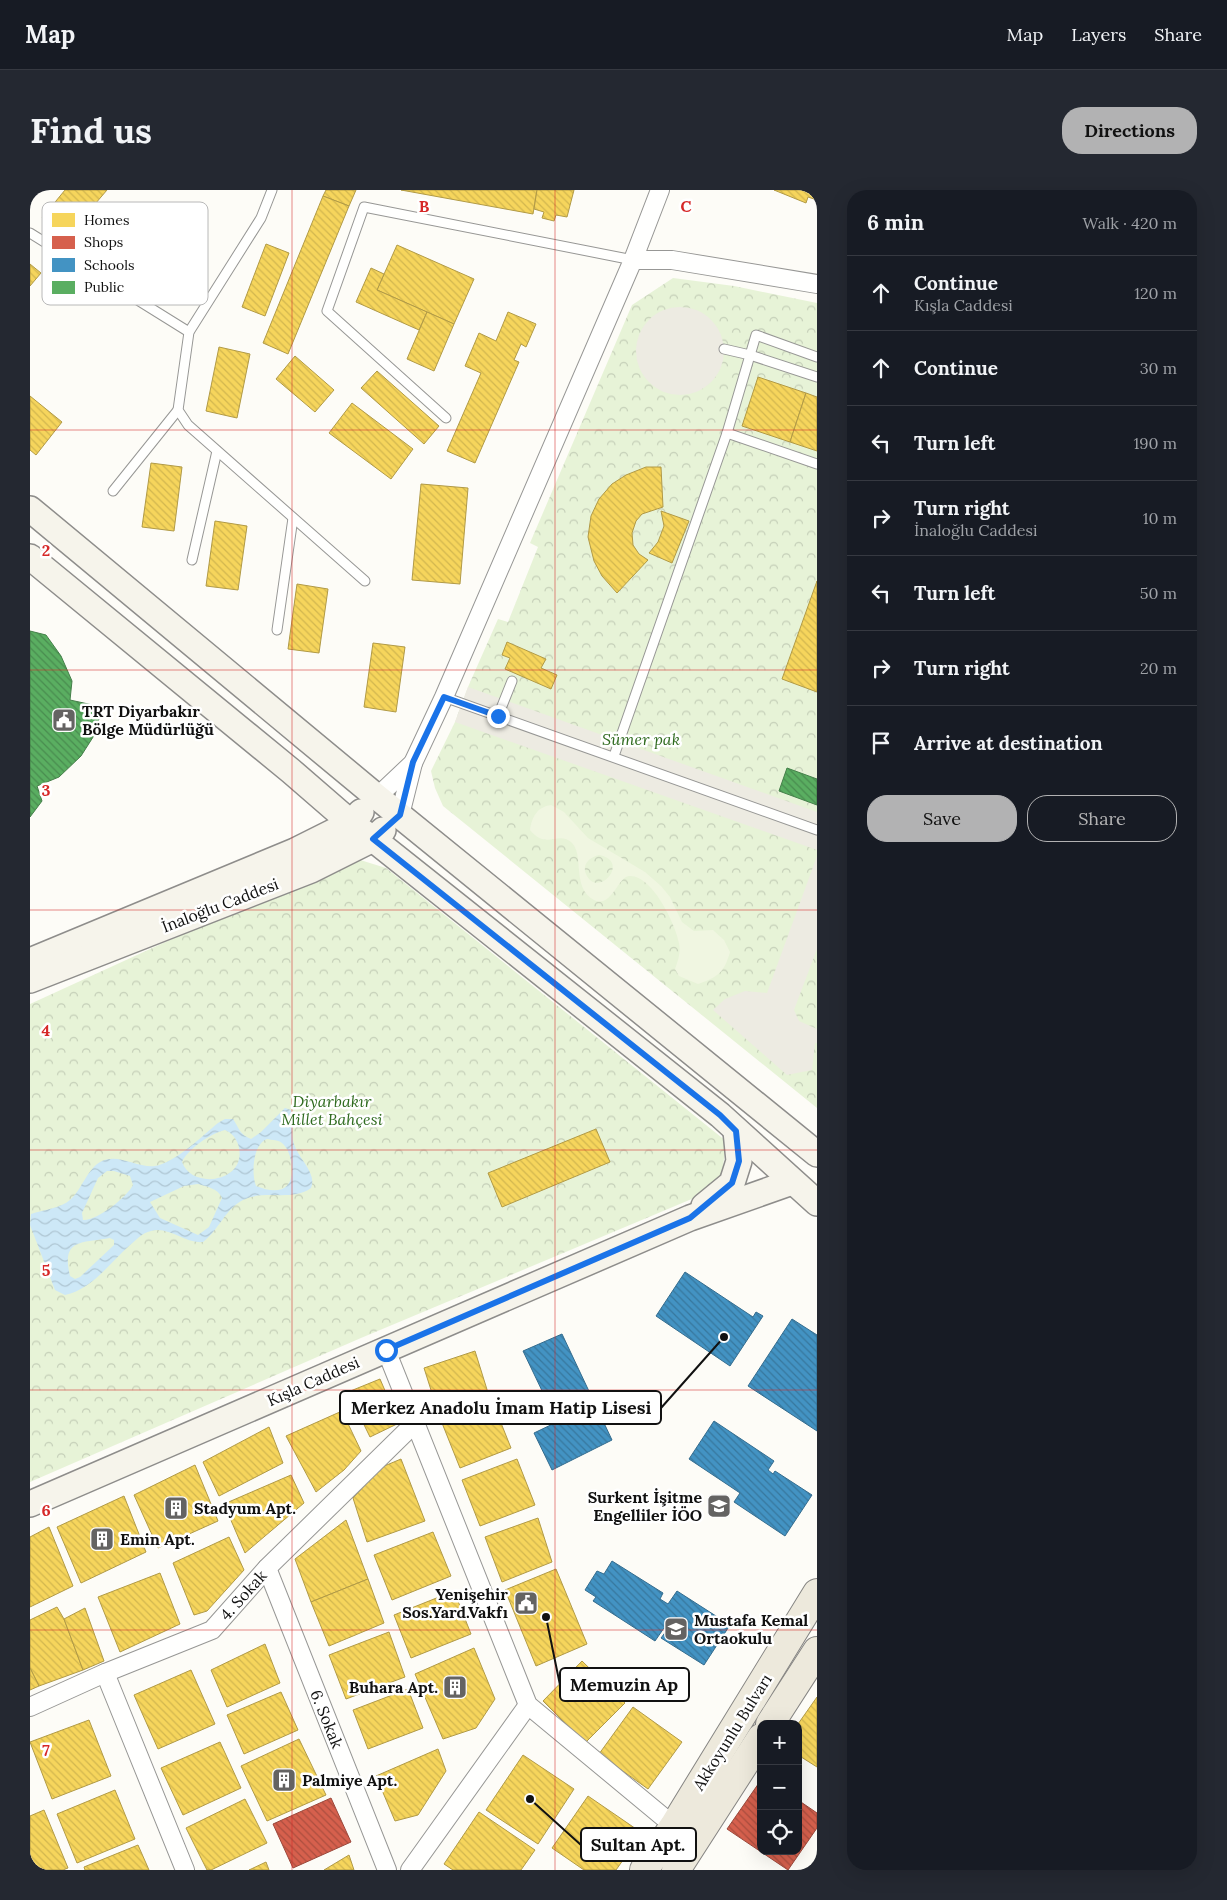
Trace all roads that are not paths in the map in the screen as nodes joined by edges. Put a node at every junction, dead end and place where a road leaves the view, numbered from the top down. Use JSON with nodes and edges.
{"nodes":[{"id":1,"x":272,"y":190,"type":"edge"},
{"id":2,"x":660,"y":190,"type":"edge"},
{"id":3,"x":30,"y":233,"type":"edge"},
{"id":4,"x":42,"y":240,"type":"edge"},
{"id":5,"x":633,"y":260,"type":"junction"},
{"id":6,"x":817,"y":284,"type":"edge"},
{"id":7,"x":208,"y":302,"type":"edge"},
{"id":8,"x":146,"y":305,"type":"edge"},
{"id":9,"x":206,"y":305,"type":"edge"},
{"id":10,"x":189,"y":332,"type":"junction"},
{"id":11,"x":724,"y":349,"type":"dead end"},
{"id":12,"x":750,"y":355,"type":"junction"},
{"id":13,"x":817,"y":356,"type":"edge"},
{"id":14,"x":817,"y":377,"type":"edge"},
{"id":15,"x":178,"y":410,"type":"junction"},
{"id":16,"x":446,"y":418,"type":"dead end"},
{"id":17,"x":727,"y":433,"type":"junction"},
{"id":18,"x":217,"y":451,"type":"junction"},
{"id":19,"x":817,"y":464,"type":"edge"},
{"id":20,"x":112,"y":490,"type":"dead end"},
{"id":21,"x":30,"y":509,"type":"edge"},
{"id":22,"x":292,"y":518,"type":"junction"},
{"id":23,"x":30,"y":557,"type":"edge"},
{"id":24,"x":192,"y":560,"type":"dead end"},
{"id":25,"x":365,"y":581,"type":"dead end"},
{"id":26,"x":277,"y":630,"type":"dead end"},
{"id":27,"x":512,"y":681,"type":"dead end"},
{"id":28,"x":444,"y":697,"type":"junction"},
{"id":29,"x":498,"y":716,"type":"junction"},
{"id":30,"x":614,"y":756,"type":"junction"},
{"id":31,"x":413,"y":762,"type":"junction"},
{"id":32,"x":377,"y":797,"type":"junction"},
{"id":33,"x":400,"y":815,"type":"junction"},
{"id":34,"x":350,"y":823,"type":"junction"},
{"id":35,"x":817,"y":830,"type":"edge"},
{"id":36,"x":373,"y":839,"type":"junction"},
{"id":37,"x":30,"y":965,"type":"edge"},
{"id":38,"x":736,"y":1131,"type":"junction"},
{"id":39,"x":817,"y":1154,"type":"edge"},
{"id":40,"x":792,"y":1182,"type":"junction"},
{"id":41,"x":817,"y":1204,"type":"edge"},
{"id":42,"x":690,"y":1218,"type":"junction"},
{"id":43,"x":386,"y":1350,"type":"junction"},
{"id":44,"x":415,"y":1423,"type":"junction"},
{"id":45,"x":30,"y":1504,"type":"edge"},
{"id":46,"x":267,"y":1568,"type":"junction"},
{"id":47,"x":817,"y":1593,"type":"edge"},
{"id":48,"x":817,"y":1651,"type":"edge"},
{"id":49,"x":105,"y":1673,"type":"junction"},
{"id":50,"x":528,"y":1705,"type":"junction"},
{"id":51,"x":30,"y":1707,"type":"edge"},
{"id":52,"x":773,"y":1720,"type":"edge"},
{"id":53,"x":757,"y":1744,"type":"edge"},
{"id":54,"x":674,"y":1826,"type":"junction"},
{"id":55,"x":185,"y":1870,"type":"edge"},
{"id":56,"x":387,"y":1870,"type":"edge"},
{"id":57,"x":410,"y":1870,"type":"edge"},
{"id":58,"x":644,"y":1870,"type":"edge"},
{"id":59,"x":676,"y":1870,"type":"edge"}],
"edges":[{"from":1,"to":7,"type":"lane"},
{"from":2,"to":5,"type":"street"},
{"from":3,"to":4,"type":"lane"},
{"from":5,"to":6,"type":"street"},
{"from":5,"to":16,"type":"lane"},
{"from":5,"to":28,"type":"street"},
{"from":8,"to":10,"type":"lane"},
{"from":9,"to":10,"type":"lane"},
{"from":10,"to":15,"type":"lane"},
{"from":11,"to":12,"type":"lane"},
{"from":12,"to":13,"type":"lane"},
{"from":12,"to":14,"type":"lane"},
{"from":12,"to":17,"type":"lane"},
{"from":15,"to":18,"type":"lane"},
{"from":15,"to":20,"type":"lane"},
{"from":17,"to":19,"type":"lane"},
{"from":17,"to":30,"type":"lane"},
{"from":18,"to":22,"type":"lane"},
{"from":18,"to":24,"type":"lane"},
{"from":21,"to":32,"type":"main road"},
{"from":22,"to":25,"type":"lane"},
{"from":22,"to":26,"type":"lane"},
{"from":23,"to":34,"type":"main road"},
{"from":27,"to":29,"type":"lane"},
{"from":28,"to":29,"type":"lane"},
{"from":28,"to":31,"type":"street"},
{"from":29,"to":30,"type":"lane"},
{"from":30,"to":35,"type":"lane"},
{"from":31,"to":32,"type":"street"},
{"from":31,"to":33,"type":"street"},
{"from":32,"to":33,"type":"main road"},
{"from":32,"to":34,"type":"main road","name":"İnaloğlu Caddesi"},
{"from":33,"to":36,"type":"main road","name":"İnaloğlu Caddesi"},
{"from":33,"to":39,"type":"main road"},
{"from":34,"to":36,"type":"main road"},
{"from":34,"to":37,"type":"main road","name":"İnaloğlu Caddesi"},
{"from":36,"to":37,"type":"main road","name":"İnaloğlu Caddesi"},
{"from":36,"to":38,"type":"main road"},
{"from":38,"to":40,"type":"main road"},
{"from":38,"to":42,"type":"main road"},
{"from":40,"to":41,"type":"main road"},
{"from":40,"to":42,"type":"main road","name":"Kışla Caddesi"},
{"from":42,"to":43,"type":"main road","name":"Kışla Caddesi"},
{"from":43,"to":44,"type":"street"},
{"from":43,"to":45,"type":"main road","name":"Kışla Caddesi"},
{"from":44,"to":46,"type":"street","name":"4. Sokak"},
{"from":44,"to":50,"type":"street"},
{"from":46,"to":49,"type":"street","name":"4. Sokak"},
{"from":46,"to":56,"type":"street","name":"6. Sokak"},
{"from":47,"to":54,"type":"main road","name":"Akkoyunlu Bulvarı"},
{"from":48,"to":52,"type":"main road","name":"Akkoyunlu Bulvarı"},
{"from":49,"to":51,"type":"street","name":"4. Sokak"},
{"from":49,"to":55,"type":"street"},
{"from":50,"to":54,"type":"street"},
{"from":50,"to":57,"type":"street"},
{"from":53,"to":59,"type":"main road","name":"Akkoyunlu Bulvarı"},
{"from":54,"to":58,"type":"main road","name":"Akkoyunlu Bulvarı"}]}
